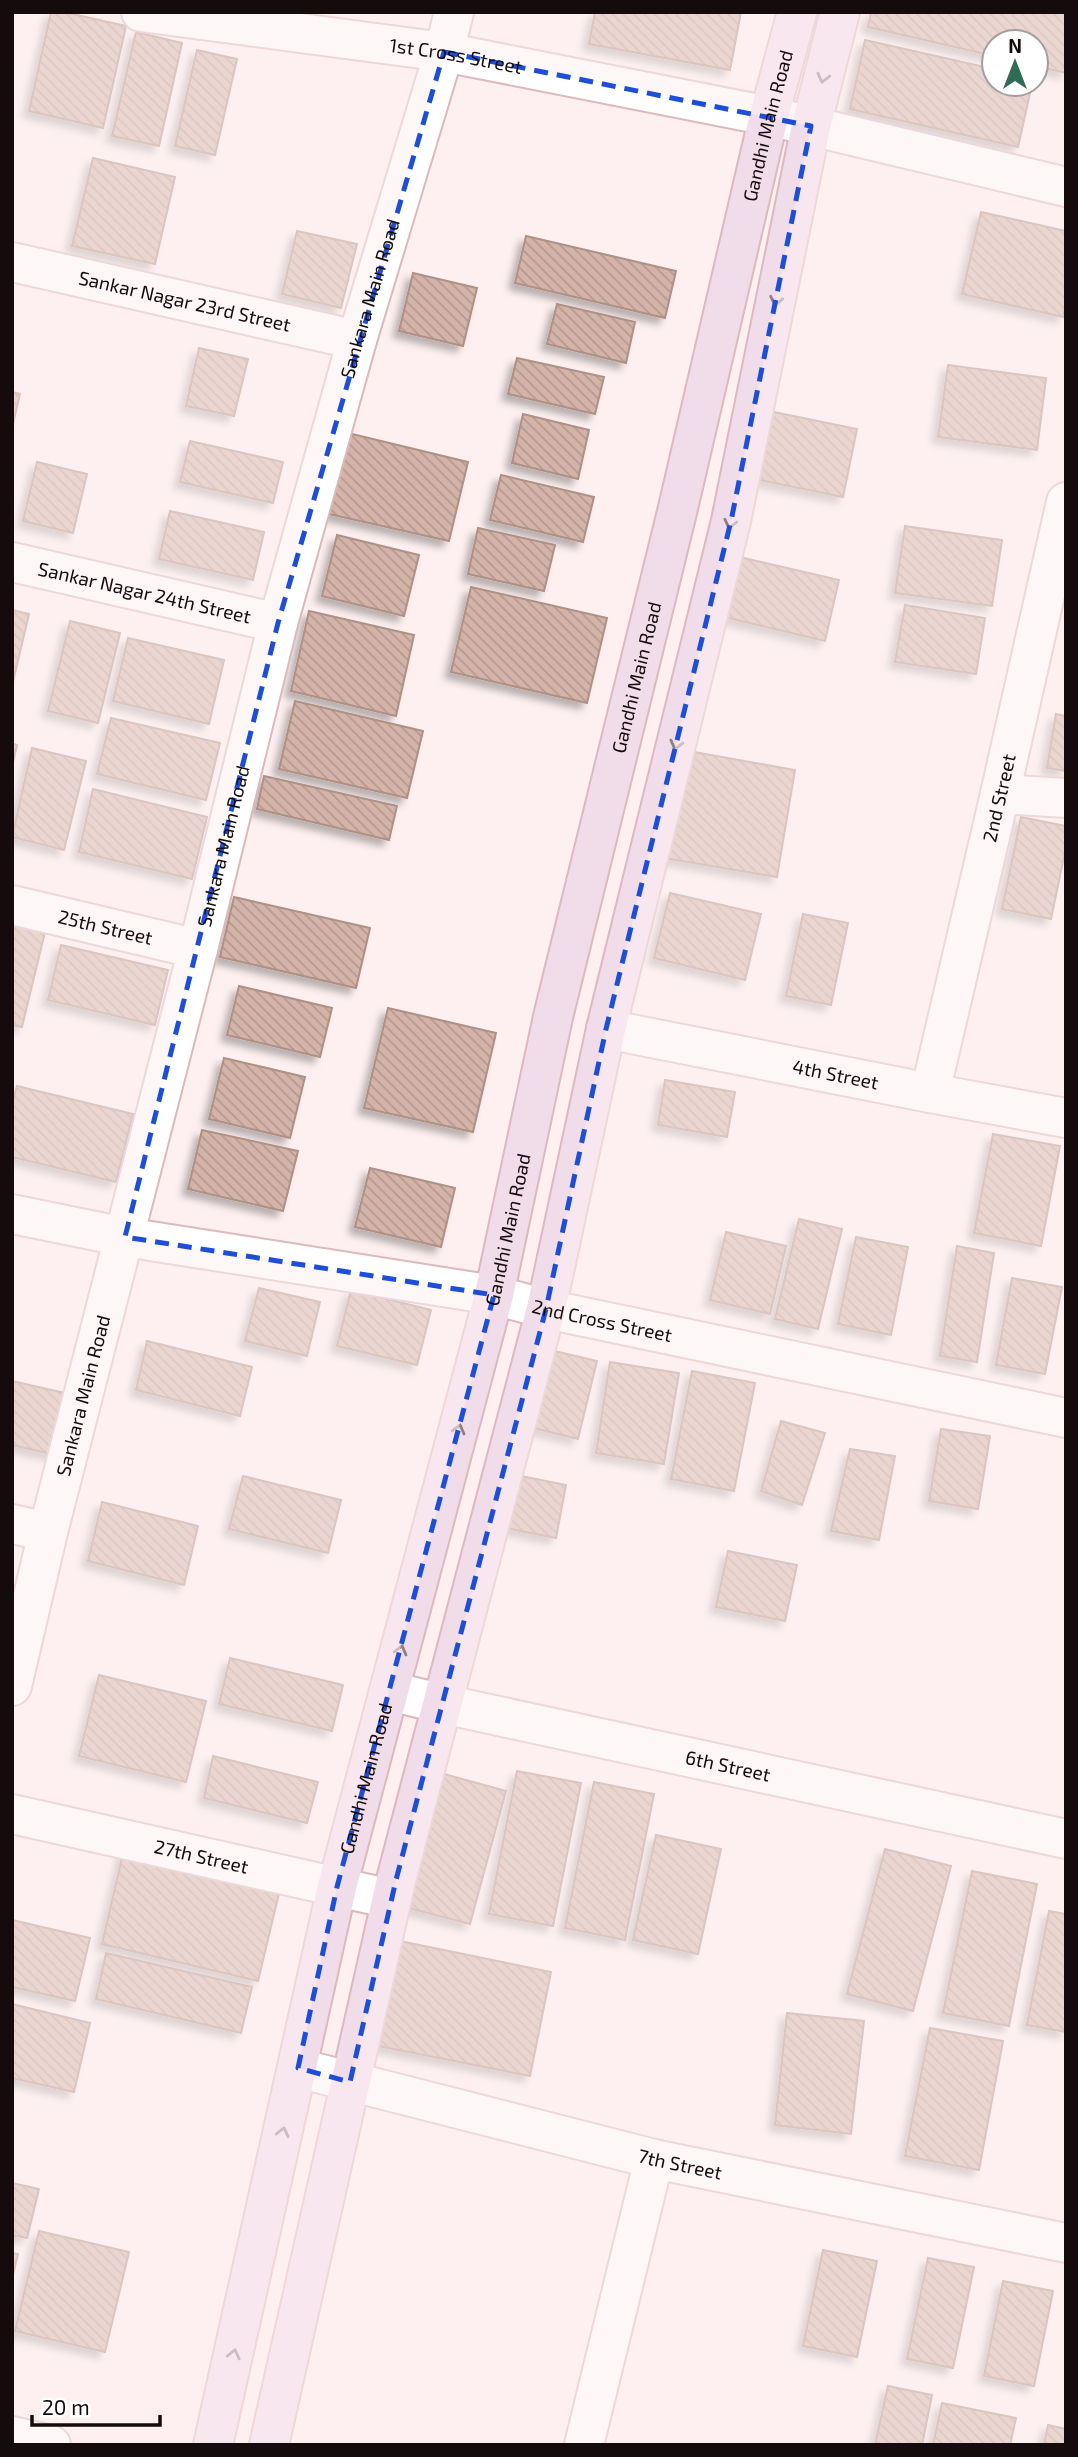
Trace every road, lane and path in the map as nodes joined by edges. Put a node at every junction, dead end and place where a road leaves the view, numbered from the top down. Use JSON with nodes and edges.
{"nodes":[{"id":1,"x":142,"y":12,"type":"edge"},
{"id":2,"x":454,"y":12,"type":"edge"},
{"id":3,"x":797,"y":12,"type":"edge"},
{"id":4,"x":840,"y":12,"type":"edge"},
{"id":5,"x":444,"y":52,"type":"junction"},
{"id":6,"x":769,"y":116,"type":"junction"},
{"id":7,"x":811,"y":126,"type":"junction"},
{"id":8,"x":1066,"y":187,"type":"edge"},
{"id":9,"x":12,"y":262,"type":"edge"},
{"id":10,"x":357,"y":340,"type":"junction"},
{"id":11,"x":1066,"y":502,"type":"edge"},
{"id":12,"x":12,"y":562,"type":"edge"},
{"id":13,"x":278,"y":623,"type":"junction"},
{"id":14,"x":1000,"y":793,"type":"junction"},
{"id":15,"x":1066,"y":798,"type":"edge"},
{"id":16,"x":12,"y":905,"type":"edge"},
{"id":17,"x":198,"y":950,"type":"junction"},
{"id":18,"x":606,"y":1029,"type":"junction"},
{"id":19,"x":930,"y":1093,"type":"junction"},
{"id":20,"x":1066,"y":1118,"type":"edge"},
{"id":21,"x":12,"y":1214,"type":"edge"},
{"id":22,"x":124,"y":1237,"type":"junction"},
{"id":23,"x":494,"y":1295,"type":"junction"},
{"id":24,"x":547,"y":1309,"type":"junction"},
{"id":25,"x":1066,"y":1418,"type":"edge"},
{"id":26,"x":30,"y":1528,"type":"edge"},
{"id":27,"x":12,"y":1686,"type":"edge"},
{"id":28,"x":390,"y":1691,"type":"junction"},
{"id":29,"x":443,"y":1704,"type":"junction"},
{"id":30,"x":12,"y":1814,"type":"edge"},
{"id":31,"x":1066,"y":1839,"type":"edge"},
{"id":32,"x":337,"y":1886,"type":"junction"},
{"id":33,"x":391,"y":1899,"type":"junction"},
{"id":34,"x":298,"y":2068,"type":"junction"},
{"id":35,"x":351,"y":2081,"type":"junction"},
{"id":36,"x":654,"y":2160,"type":"junction"},
{"id":37,"x":1066,"y":2243,"type":"edge"},
{"id":38,"x":12,"y":2436,"type":"edge"},
{"id":39,"x":51,"y":2445,"type":"edge"},
{"id":40,"x":213,"y":2445,"type":"edge"},
{"id":41,"x":269,"y":2445,"type":"edge"},
{"id":42,"x":584,"y":2445,"type":"edge"}],
"edges":[{"from":1,"to":5,"type":"street","name":"1st Cross Street"},
{"from":2,"to":5,"type":"street","name":"Sankara Main Road"},
{"from":3,"to":6,"type":"street","name":"Gandhi Main Road"},
{"from":4,"to":7,"type":"street","one_way":true},
{"from":5,"to":6,"type":"street","name":"1st Cross Street"},
{"from":5,"to":10,"type":"street","name":"Sankara Main Road"},
{"from":6,"to":7,"type":"street","name":"1st Cross Street"},
{"from":6,"to":23,"type":"street","name":"Gandhi Main Road"},
{"from":7,"to":8,"type":"street"},
{"from":7,"to":18,"type":"street","one_way":true},
{"from":9,"to":10,"type":"street","name":"Sankar Nagar 23rd Street"},
{"from":10,"to":13,"type":"street","name":"Sankara Main Road"},
{"from":11,"to":14,"type":"street","name":"2nd Street"},
{"from":12,"to":13,"type":"street","name":"Sankar Nagar 24th Street"},
{"from":13,"to":17,"type":"street","name":"Sankara Main Road"},
{"from":14,"to":15,"type":"street"},
{"from":14,"to":19,"type":"street","name":"2nd Street"},
{"from":16,"to":17,"type":"street","name":"25th Street"},
{"from":17,"to":22,"type":"street","name":"Sankara Main Road"},
{"from":18,"to":19,"type":"street","name":"4th Street"},
{"from":18,"to":24,"type":"street"},
{"from":19,"to":20,"type":"street","name":"4th Street"},
{"from":21,"to":22,"type":"street","name":"2nd Cross Street"},
{"from":22,"to":23,"type":"street","name":"2nd Cross Street"},
{"from":22,"to":26,"type":"street","name":"Sankara Main Road"},
{"from":23,"to":24,"type":"street","name":"2nd Cross Street"},
{"from":28,"to":23,"type":"street","name":"Gandhi Main Road","one_way":true},
{"from":24,"to":25,"type":"street","name":"2nd Cross Street"},
{"from":24,"to":29,"type":"street"},
{"from":26,"to":27,"type":"street","name":"Sankara Main Road"},
{"from":28,"to":29,"type":"street","name":"6th Street"},
{"from":28,"to":32,"type":"street","name":"Gandhi Main Road"},
{"from":29,"to":31,"type":"street","name":"6th Street"},
{"from":29,"to":33,"type":"street"},
{"from":30,"to":32,"type":"street","name":"27th Street"},
{"from":32,"to":33,"type":"street","name":"27th Street"},
{"from":32,"to":34,"type":"street","name":"Gandhi Main Road"},
{"from":33,"to":35,"type":"street"},
{"from":34,"to":35,"type":"street","name":"7th Street"},
{"from":40,"to":34,"type":"street","name":"Gandhi Main Road","one_way":true},
{"from":35,"to":36,"type":"street","name":"7th Street"},
{"from":35,"to":41,"type":"street"},
{"from":36,"to":37,"type":"street","name":"7th Street"},
{"from":36,"to":42,"type":"street"},
{"from":38,"to":39,"type":"street"}]}
